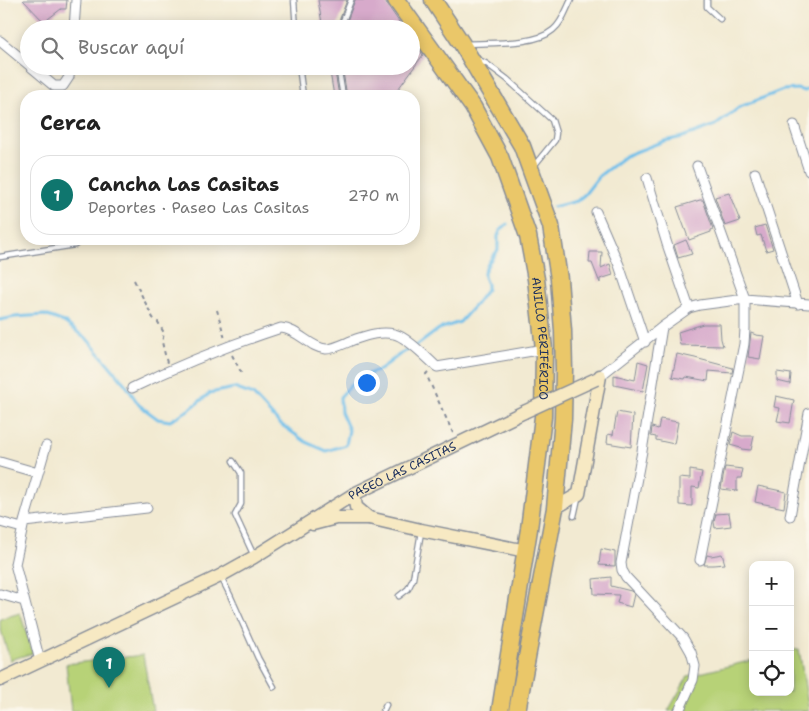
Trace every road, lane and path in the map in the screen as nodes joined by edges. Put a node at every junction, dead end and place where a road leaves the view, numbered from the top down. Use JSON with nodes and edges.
{"nodes":[{"id":1,"x":76,"y":0,"type":"edge"},
{"id":2,"x":294,"y":0,"type":"edge"},
{"id":3,"x":351,"y":0,"type":"edge"},
{"id":4,"x":396,"y":0,"type":"edge"},
{"id":5,"x":571,"y":0,"type":"edge"},
{"id":6,"x":707,"y":0,"type":"edge"},
{"id":7,"x":435,"y":1,"type":"edge"},
{"id":8,"x":75,"y":20,"type":"edge"},
{"id":9,"x":295,"y":20,"type":"edge"},
{"id":10,"x":343,"y":20,"type":"edge"},
{"id":11,"x":410,"y":20,"type":"edge"},
{"id":12,"x":720,"y":20,"type":"dead end"},
{"id":13,"x":420,"y":34,"type":"edge"},
{"id":14,"x":0,"y":41,"type":"edge"},
{"id":15,"x":466,"y":50,"type":"junction"},
{"id":16,"x":20,"y":58,"type":"edge"},
{"id":17,"x":40,"y":75,"type":"edge"},
{"id":18,"x":69,"y":75,"type":"edge"},
{"id":19,"x":301,"y":75,"type":"edge"},
{"id":20,"x":340,"y":75,"type":"edge"},
{"id":21,"x":63,"y":86,"type":"junction"},
{"id":22,"x":63,"y":90,"type":"edge"},
{"id":23,"x":302,"y":90,"type":"edge"},
{"id":24,"x":342,"y":90,"type":"edge"},
{"id":25,"x":794,"y":125,"type":"dead end"},
{"id":26,"x":697,"y":166,"type":"dead end"},
{"id":27,"x":531,"y":170,"type":"junction"},
{"id":28,"x":809,"y":171,"type":"edge"},
{"id":29,"x":755,"y":173,"type":"dead end"},
{"id":30,"x":647,"y":178,"type":"dead end"},
{"id":31,"x":596,"y":212,"type":"dead end"},
{"id":32,"x":75,"y":245,"type":"edge"},
{"id":33,"x":0,"y":257,"type":"edge"},
{"id":34,"x":134,"y":280,"type":"dead end"},
{"id":35,"x":745,"y":299,"type":"junction"},
{"id":36,"x":798,"y":304,"type":"junction"},
{"id":37,"x":809,"y":304,"type":"edge"},
{"id":38,"x":689,"y":308,"type":"junction"},
{"id":39,"x":662,"y":327,"type":"junction"},
{"id":40,"x":645,"y":342,"type":"junction"},
{"id":41,"x":544,"y":348,"type":"junction"},
{"id":42,"x":437,"y":367,"type":"junction"},
{"id":43,"x":168,"y":370,"type":"junction"},
{"id":44,"x":598,"y":378,"type":"junction"},
{"id":45,"x":132,"y":388,"type":"dead end"},
{"id":46,"x":809,"y":413,"type":"edge"},
{"id":47,"x":458,"y":445,"type":"junction"},
{"id":48,"x":46,"y":446,"type":"dead end"},
{"id":49,"x":233,"y":461,"type":"dead end"},
{"id":50,"x":0,"y":462,"type":"edge"},
{"id":51,"x":38,"y":473,"type":"junction"},
{"id":52,"x":354,"y":494,"type":"junction"},
{"id":53,"x":579,"y":494,"type":"junction"},
{"id":54,"x":147,"y":508,"type":"dead end"},
{"id":55,"x":555,"y":508,"type":"junction"},
{"id":56,"x":574,"y":516,"type":"dead end"},
{"id":57,"x":790,"y":516,"type":"dead end"},
{"id":58,"x":369,"y":518,"type":"junction"},
{"id":59,"x":0,"y":522,"type":"edge"},
{"id":60,"x":23,"y":525,"type":"junction"},
{"id":61,"x":301,"y":527,"type":"junction"},
{"id":62,"x":421,"y":530,"type":"junction"},
{"id":63,"x":526,"y":551,"type":"junction"},
{"id":64,"x":254,"y":557,"type":"junction"},
{"id":65,"x":700,"y":560,"type":"dead end"},
{"id":66,"x":220,"y":576,"type":"junction"},
{"id":67,"x":0,"y":594,"type":"edge"},
{"id":68,"x":399,"y":596,"type":"dead end"},
{"id":69,"x":24,"y":601,"type":"junction"},
{"id":70,"x":40,"y":661,"type":"junction"},
{"id":71,"x":0,"y":680,"type":"edge"},
{"id":72,"x":274,"y":687,"type":"dead end"},
{"id":73,"x":386,"y":705,"type":"dead end"},
{"id":74,"x":383,"y":711,"type":"edge"},
{"id":75,"x":500,"y":711,"type":"edge"},
{"id":76,"x":517,"y":711,"type":"edge"},
{"id":77,"x":679,"y":711,"type":"edge"}],
"edges":[{"from":1,"to":8,"type":"street"},
{"from":2,"to":9,"type":"lane"},
{"from":3,"to":10,"type":"lane"},
{"from":4,"to":11,"type":"highway","name":"ANILLO PERIFÉRICO"},
{"from":5,"to":15,"type":"lane"},
{"from":6,"to":12,"type":"lane"},
{"from":7,"to":15,"type":"highway","name":"ANILLO PERIFÉRICO"},
{"from":13,"to":41,"type":"highway","name":"ANILLO PERIFÉRICO"},
{"from":14,"to":16,"type":"street"},
{"from":15,"to":27,"type":"highway","name":"ANILLO PERIFÉRICO"},
{"from":15,"to":27,"type":"lane"},
{"from":17,"to":21,"type":"street"},
{"from":18,"to":21,"type":"street"},
{"from":19,"to":23,"type":"lane"},
{"from":20,"to":24,"type":"lane"},
{"from":21,"to":22,"type":"street"},
{"from":25,"to":28,"type":"street"},
{"from":26,"to":35,"type":"street"},
{"from":27,"to":55,"type":"highway","name":"ANILLO PERIFÉRICO"},
{"from":29,"to":36,"type":"street"},
{"from":30,"to":38,"type":"street"},
{"from":31,"to":40,"type":"street"},
{"from":32,"to":33,"type":"lane"},
{"from":34,"to":43,"type":"path"},
{"from":35,"to":36,"type":"street","name":"PASEO LAS CASITAS"},
{"from":35,"to":38,"type":"street","name":"PASEO LAS CASITAS"},
{"from":35,"to":65,"type":"street"},
{"from":36,"to":37,"type":"street","name":"PASEO LAS CASITAS"},
{"from":38,"to":39,"type":"street","name":"PASEO LAS CASITAS"},
{"from":39,"to":40,"type":"street","name":"PASEO LAS CASITAS"},
{"from":39,"to":77,"type":"street"},
{"from":40,"to":44,"type":"street","name":"PASEO LAS CASITAS"},
{"from":41,"to":42,"type":"street"},
{"from":41,"to":63,"type":"highway","name":"ANILLO PERIFÉRICO"},
{"from":42,"to":43,"type":"street"},
{"from":42,"to":47,"type":"path"},
{"from":43,"to":45,"type":"street"},
{"from":44,"to":47,"type":"street","name":"PASEO LAS CASITAS","bridge":true},
{"from":44,"to":53,"type":"street"},
{"from":46,"to":57,"type":"street"},
{"from":47,"to":52,"type":"street","name":"PASEO LAS CASITAS"},
{"from":48,"to":51,"type":"street"},
{"from":49,"to":64,"type":"lane"},
{"from":50,"to":51,"type":"street"},
{"from":51,"to":60,"type":"street"},
{"from":52,"to":58,"type":"street"},
{"from":52,"to":61,"type":"street","name":"PASEO LAS CASITAS"},
{"from":53,"to":55,"type":"street"},
{"from":53,"to":56,"type":"lane"},
{"from":54,"to":60,"type":"street"},
{"from":55,"to":76,"type":"highway","name":"ANILLO PERIFÉRICO"},
{"from":58,"to":61,"type":"street"},
{"from":58,"to":62,"type":"street"},
{"from":59,"to":60,"type":"street"},
{"from":60,"to":69,"type":"street"},
{"from":61,"to":64,"type":"street","name":"PASEO LAS CASITAS"},
{"from":62,"to":63,"type":"street"},
{"from":62,"to":68,"type":"lane"},
{"from":63,"to":75,"type":"highway","name":"ANILLO PERIFÉRICO"},
{"from":64,"to":66,"type":"street","name":"PASEO LAS CASITAS"},
{"from":66,"to":70,"type":"street","name":"PASEO LAS CASITAS"},
{"from":66,"to":72,"type":"lane"},
{"from":67,"to":69,"type":"street"},
{"from":69,"to":70,"type":"street"},
{"from":70,"to":71,"type":"street","name":"PASEO LAS CASITAS"},
{"from":73,"to":74,"type":"lane"}]}
